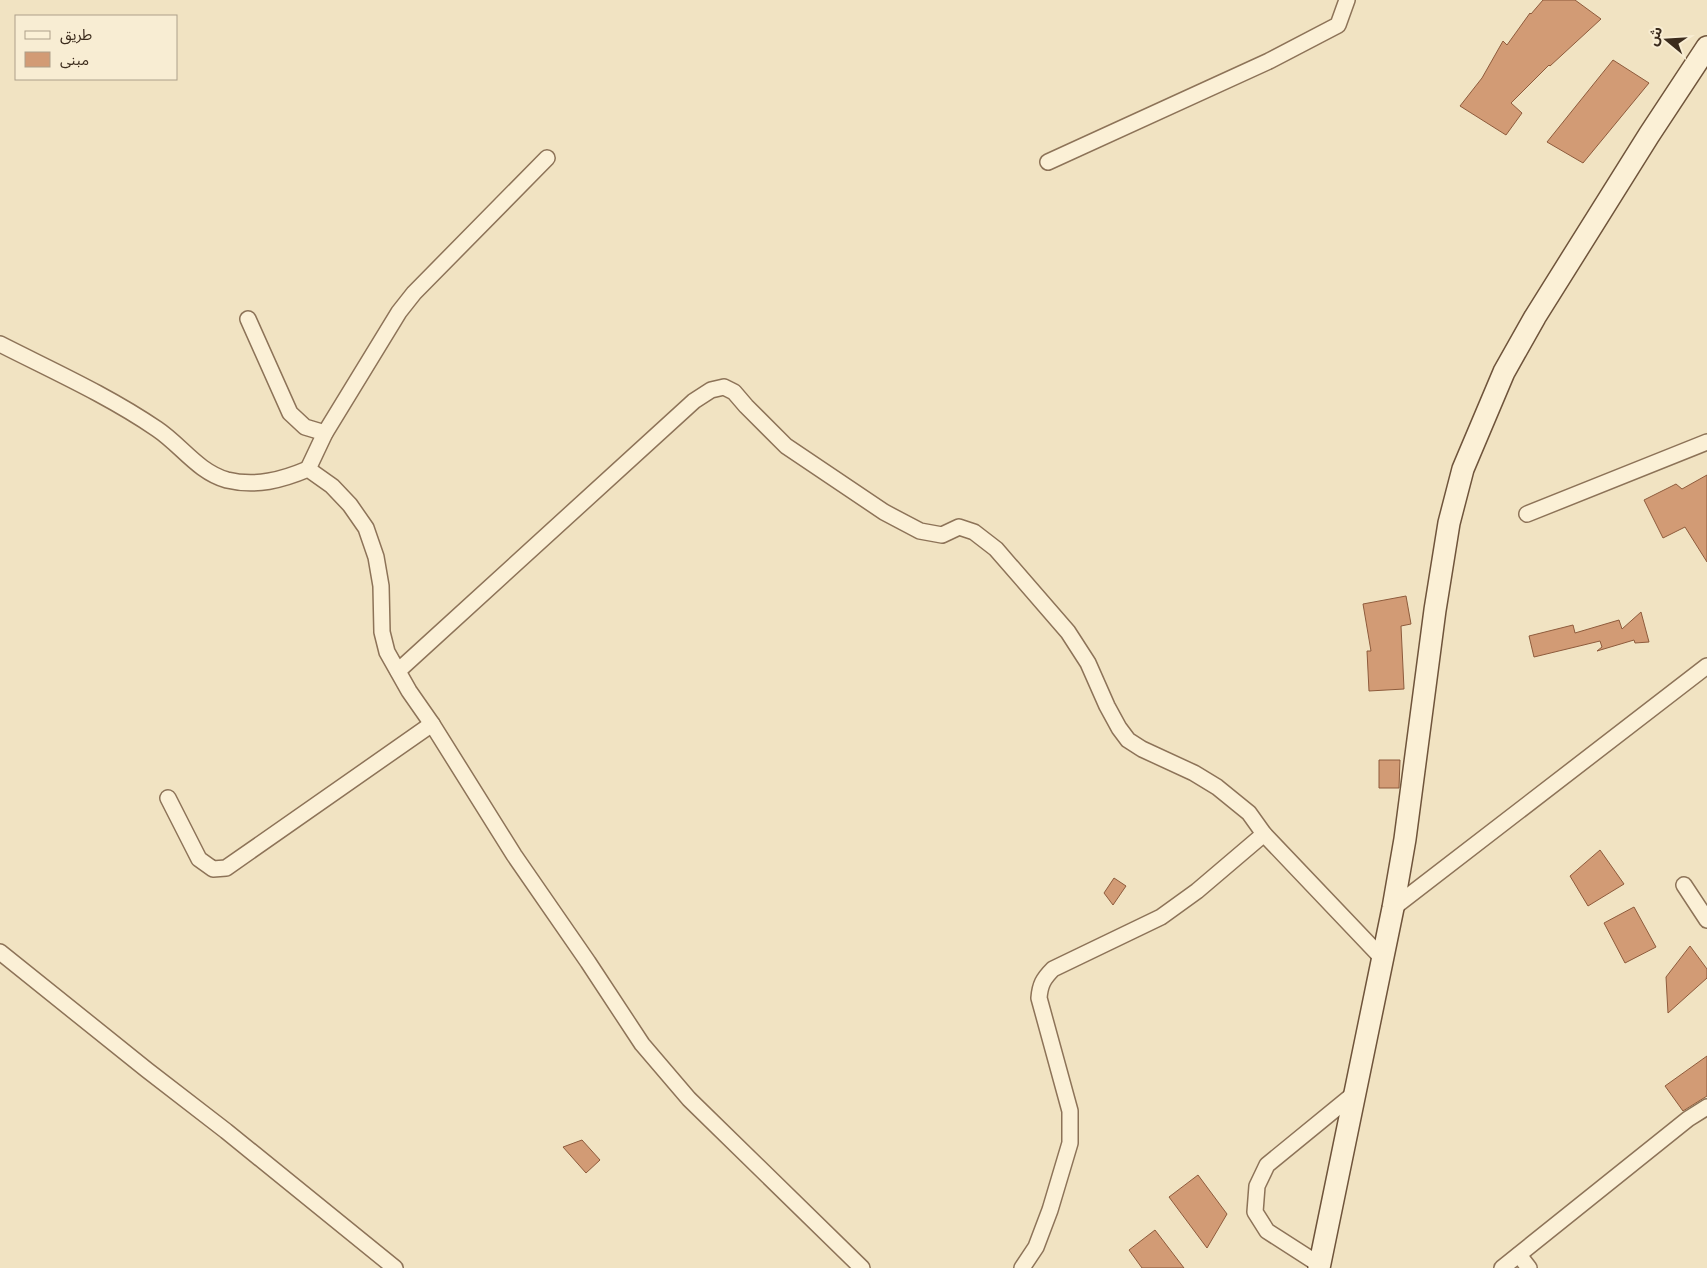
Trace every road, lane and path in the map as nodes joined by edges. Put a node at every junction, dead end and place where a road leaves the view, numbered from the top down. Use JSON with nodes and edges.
{"nodes":[{"id":1,"x":1348,"y":0,"type":"edge"},
{"id":2,"x":1707,"y":46,"type":"edge"},
{"id":3,"x":547,"y":158,"type":"dead end"},
{"id":4,"x":1048,"y":162,"type":"dead end"},
{"id":5,"x":248,"y":319,"type":"dead end"},
{"id":6,"x":0,"y":344,"type":"edge"},
{"id":7,"x":324,"y":433,"type":"junction"},
{"id":8,"x":1707,"y":442,"type":"edge"},
{"id":9,"x":308,"y":469,"type":"junction"},
{"id":10,"x":1527,"y":514,"type":"dead end"},
{"id":11,"x":1707,"y":666,"type":"edge"},
{"id":12,"x":398,"y":671,"type":"junction"},
{"id":13,"x":432,"y":724,"type":"junction"},
{"id":14,"x":168,"y":798,"type":"dead end"},
{"id":15,"x":1264,"y":834,"type":"junction"},
{"id":16,"x":1684,"y":885,"type":"dead end"},
{"id":17,"x":1393,"y":908,"type":"junction"},
{"id":18,"x":1707,"y":920,"type":"edge"},
{"id":19,"x":0,"y":952,"type":"edge"},
{"id":20,"x":1383,"y":959,"type":"junction"},
{"id":21,"x":1355,"y":1093,"type":"junction"},
{"id":22,"x":1707,"y":1107,"type":"edge"},
{"id":23,"x":1520,"y":1255,"type":"junction"},
{"id":24,"x":1320,"y":1267,"type":"edge"},
{"id":25,"x":395,"y":1268,"type":"edge"},
{"id":26,"x":862,"y":1268,"type":"edge"},
{"id":27,"x":1022,"y":1268,"type":"edge"},
{"id":28,"x":1502,"y":1268,"type":"edge"},
{"id":29,"x":1529,"y":1268,"type":"edge"}],
"edges":[{"from":1,"to":4,"type":"street"},
{"from":2,"to":17,"type":"main road"},
{"from":3,"to":7,"type":"street"},
{"from":5,"to":7,"type":"street"},
{"from":6,"to":9,"type":"street"},
{"from":7,"to":9,"type":"street"},
{"from":8,"to":10,"type":"street"},
{"from":9,"to":12,"type":"street"},
{"from":11,"to":17,"type":"street"},
{"from":12,"to":13,"type":"street"},
{"from":12,"to":15,"type":"street"},
{"from":13,"to":14,"type":"street"},
{"from":13,"to":26,"type":"street"},
{"from":15,"to":20,"type":"street"},
{"from":15,"to":27,"type":"street"},
{"from":16,"to":18,"type":"street"},
{"from":17,"to":20,"type":"main road"},
{"from":19,"to":25,"type":"street"},
{"from":20,"to":21,"type":"main road"},
{"from":21,"to":24,"type":"main road"},
{"from":21,"to":24,"type":"street"},
{"from":22,"to":23,"type":"street"},
{"from":23,"to":28,"type":"street"},
{"from":23,"to":29,"type":"street"}]}
